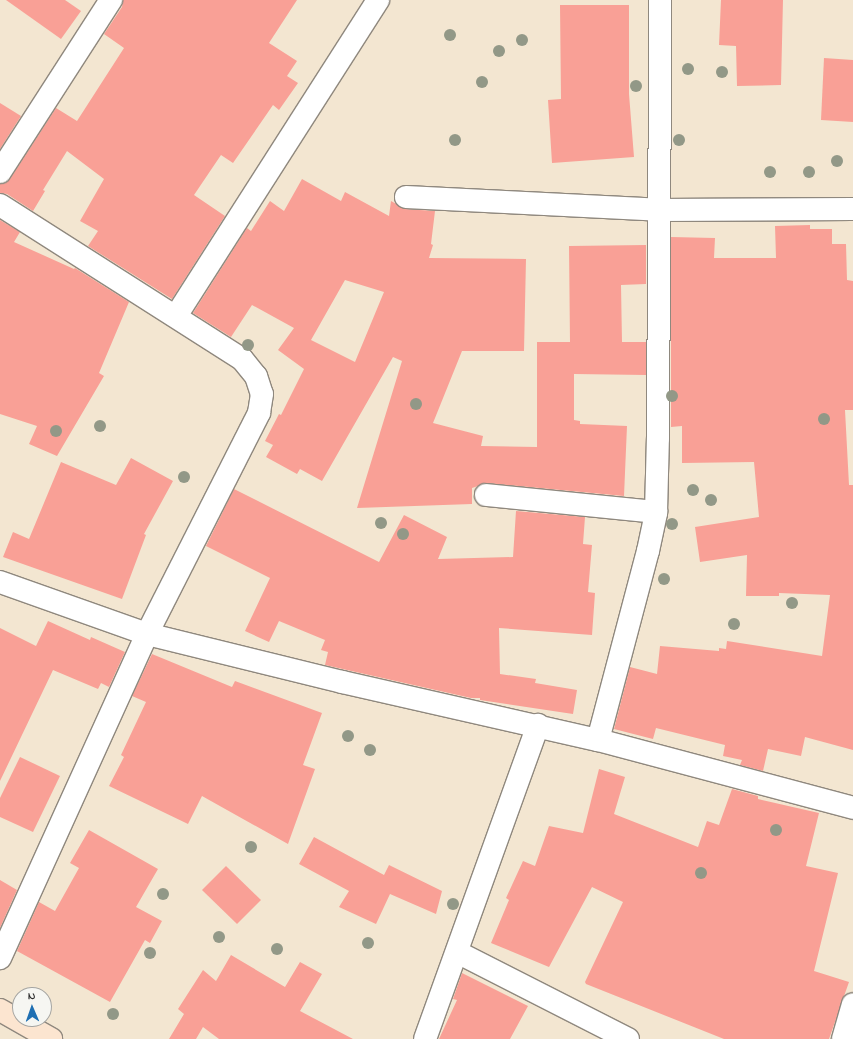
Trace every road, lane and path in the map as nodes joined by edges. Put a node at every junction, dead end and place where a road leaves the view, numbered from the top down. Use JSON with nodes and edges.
{"nodes":[{"id":1,"x":111,"y":0,"type":"edge"},
{"id":2,"x":378,"y":0,"type":"edge"},
{"id":3,"x":660,"y":0,"type":"edge"},
{"id":4,"x":0,"y":172,"type":"edge"},
{"id":5,"x":406,"y":197,"type":"dead end"},
{"id":6,"x":0,"y":205,"type":"edge"},
{"id":7,"x":853,"y":209,"type":"edge"},
{"id":8,"x":659,"y":210,"type":"junction"},
{"id":9,"x":176,"y":316,"type":"junction"},
{"id":10,"x":486,"y":495,"type":"dead end"},
{"id":11,"x":656,"y":512,"type":"junction"},
{"id":12,"x":0,"y":582,"type":"edge"},
{"id":13,"x":147,"y":634,"type":"junction"},
{"id":14,"x":538,"y":725,"type":"junction"},
{"id":15,"x":598,"y":740,"type":"junction"},
{"id":16,"x":853,"y":808,"type":"edge"},
{"id":17,"x":456,"y":952,"type":"junction"},
{"id":18,"x":0,"y":958,"type":"edge"},
{"id":19,"x":853,"y":1004,"type":"edge"},
{"id":20,"x":0,"y":1010,"type":"edge"},
{"id":21,"x":51,"y":1039,"type":"edge"},
{"id":22,"x":425,"y":1039,"type":"edge"},
{"id":23,"x":628,"y":1039,"type":"edge"},
{"id":24,"x":843,"y":1039,"type":"edge"}],
"edges":[{"from":1,"to":4,"type":"street"},
{"from":2,"to":9,"type":"street"},
{"from":3,"to":8,"type":"street"},
{"from":5,"to":8,"type":"street"},
{"from":6,"to":9,"type":"street"},
{"from":7,"to":8,"type":"street"},
{"from":8,"to":11,"type":"street"},
{"from":9,"to":13,"type":"street"},
{"from":10,"to":11,"type":"street"},
{"from":11,"to":15,"type":"street"},
{"from":12,"to":13,"type":"street"},
{"from":13,"to":14,"type":"street"},
{"from":13,"to":18,"type":"street"},
{"from":14,"to":15,"type":"street"},
{"from":14,"to":17,"type":"street"},
{"from":15,"to":16,"type":"street"},
{"from":17,"to":22,"type":"street"},
{"from":17,"to":23,"type":"street"},
{"from":19,"to":24,"type":"street"},
{"from":20,"to":21,"type":"street"}]}
